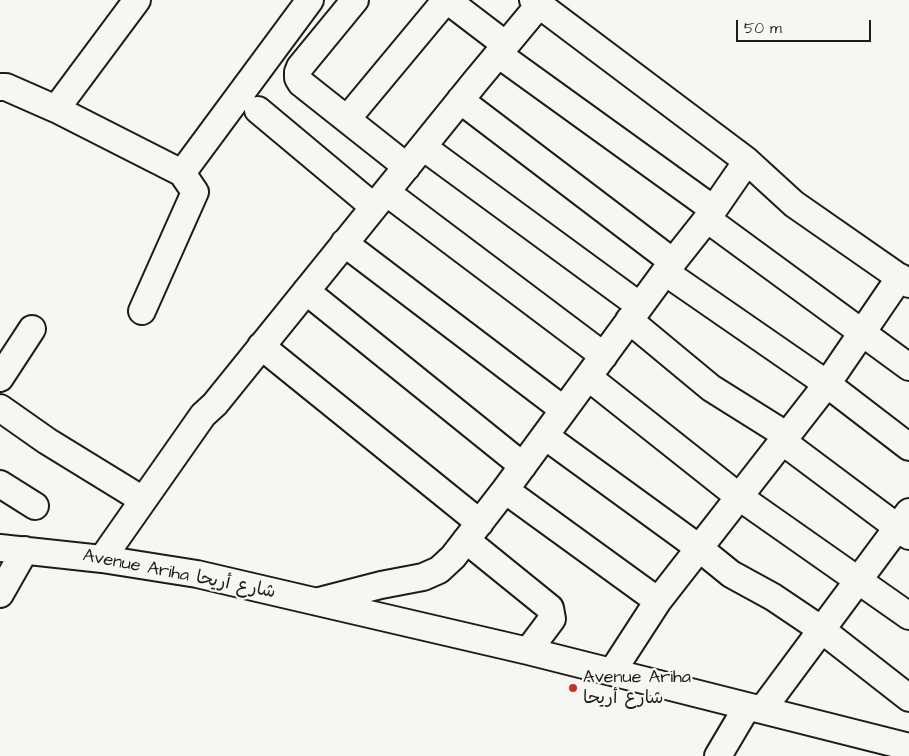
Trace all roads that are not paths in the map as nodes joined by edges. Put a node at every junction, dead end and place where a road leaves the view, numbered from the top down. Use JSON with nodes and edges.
{"nodes":[{"id":1,"x":137,"y":0,"type":"edge"},
{"id":2,"x":310,"y":0,"type":"edge"},
{"id":3,"x":355,"y":0,"type":"edge"},
{"id":4,"x":447,"y":0,"type":"edge"},
{"id":5,"x":536,"y":2,"type":"edge"},
{"id":6,"x":502,"y":49,"type":"junction"},
{"id":7,"x":0,"y":86,"type":"edge"},
{"id":8,"x":460,"y":100,"type":"junction"},
{"id":9,"x":56,"y":109,"type":"junction"},
{"id":10,"x":258,"y":110,"type":"dead end"},
{"id":11,"x":347,"y":119,"type":"junction"},
{"id":12,"x":423,"y":147,"type":"junction"},
{"id":13,"x":747,"y":161,"type":"junction"},
{"id":14,"x":407,"y":167,"type":"junction"},
{"id":15,"x":182,"y":173,"type":"junction"},
{"id":16,"x":380,"y":200,"type":"junction"},
{"id":17,"x":710,"y":214,"type":"junction"},
{"id":18,"x":344,"y":243,"type":"junction"},
{"id":19,"x":669,"y":267,"type":"junction"},
{"id":20,"x":905,"y":280,"type":"edge"},
{"id":21,"x":306,"y":291,"type":"junction"},
{"id":22,"x":142,"y":311,"type":"dead end"},
{"id":23,"x":634,"y":313,"type":"junction"},
{"id":24,"x":32,"y":329,"type":"dead end"},
{"id":25,"x":861,"y":333,"type":"junction"},
{"id":26,"x":261,"y":346,"type":"junction"},
{"id":27,"x":604,"y":356,"type":"junction"},
{"id":28,"x":909,"y":367,"type":"edge"},
{"id":29,"x":588,"y":377,"type":"junction"},
{"id":30,"x":0,"y":378,"type":"edge"},
{"id":31,"x":827,"y":384,"type":"junction"},
{"id":32,"x":0,"y":408,"type":"edge"},
{"id":33,"x":564,"y":410,"type":"junction"},
{"id":34,"x":545,"y":436,"type":"junction"},
{"id":35,"x":784,"y":438,"type":"junction"},
{"id":36,"x":909,"y":447,"type":"edge"},
{"id":37,"x":523,"y":466,"type":"junction"},
{"id":38,"x":0,"y":484,"type":"edge"},
{"id":39,"x":505,"y":490,"type":"junction"},
{"id":40,"x":738,"y":496,"type":"junction"},
{"id":41,"x":143,"y":500,"type":"junction"},
{"id":42,"x":35,"y":506,"type":"dead end"},
{"id":43,"x":905,"y":525,"type":"edge"},
{"id":44,"x":473,"y":531,"type":"junction"},
{"id":45,"x":699,"y":548,"type":"junction"},
{"id":46,"x":12,"y":549,"type":"edge"},
{"id":47,"x":102,"y":559,"type":"junction"},
{"id":48,"x":858,"y":580,"type":"junction"},
{"id":49,"x":0,"y":594,"type":"edge"},
{"id":50,"x":658,"y":600,"type":"junction"},
{"id":51,"x":315,"y":602,"type":"junction"},
{"id":52,"x":909,"y":616,"type":"edge"},
{"id":53,"x":822,"y":630,"type":"junction"},
{"id":54,"x":528,"y":652,"type":"junction"},
{"id":55,"x":612,"y":672,"type":"junction"},
{"id":56,"x":909,"y":698,"type":"edge"},
{"id":57,"x":755,"y":709,"type":"junction"},
{"id":58,"x":909,"y":747,"type":"edge"},
{"id":59,"x":876,"y":748,"type":"edge"},
{"id":60,"x":718,"y":756,"type":"edge"}],
"edges":[{"from":1,"to":9,"type":"street"},
{"from":2,"to":15,"type":"street"},
{"from":3,"to":11,"type":"street"},
{"from":4,"to":6,"type":"street"},
{"from":4,"to":11,"type":"street"},
{"from":5,"to":6,"type":"street"},
{"from":5,"to":13,"type":"street"},
{"from":6,"to":8,"type":"street"},
{"from":6,"to":17,"type":"street"},
{"from":7,"to":9,"type":"street"},
{"from":8,"to":12,"type":"street"},
{"from":8,"to":19,"type":"street"},
{"from":9,"to":15,"type":"street"},
{"from":10,"to":16,"type":"street"},
{"from":11,"to":14,"type":"street"},
{"from":12,"to":14,"type":"street"},
{"from":12,"to":23,"type":"street"},
{"from":13,"to":17,"type":"street"},
{"from":13,"to":20,"type":"street"},
{"from":14,"to":16,"type":"street"},
{"from":15,"to":22,"type":"street"},
{"from":16,"to":18,"type":"street"},
{"from":16,"to":27,"type":"street"},
{"from":17,"to":19,"type":"street"},
{"from":17,"to":25,"type":"street"},
{"from":18,"to":21,"type":"street"},
{"from":18,"to":33,"type":"street"},
{"from":19,"to":23,"type":"street"},
{"from":19,"to":31,"type":"street"},
{"from":20,"to":25,"type":"street"},
{"from":21,"to":26,"type":"street"},
{"from":21,"to":37,"type":"street"},
{"from":23,"to":27,"type":"street"},
{"from":23,"to":35,"type":"street"},
{"from":24,"to":30,"type":"street"},
{"from":25,"to":28,"type":"street"},
{"from":25,"to":31,"type":"street"},
{"from":26,"to":41,"type":"street"},
{"from":26,"to":44,"type":"street"},
{"from":27,"to":29,"type":"street"},
{"from":29,"to":33,"type":"street"},
{"from":29,"to":40,"type":"street"},
{"from":31,"to":35,"type":"street"},
{"from":31,"to":36,"type":"street"},
{"from":32,"to":41,"type":"street"},
{"from":33,"to":34,"type":"street"},
{"from":34,"to":37,"type":"street"},
{"from":34,"to":45,"type":"street"},
{"from":35,"to":40,"type":"street"},
{"from":35,"to":43,"type":"street"},
{"from":37,"to":39,"type":"street"},
{"from":38,"to":42,"type":"street"},
{"from":39,"to":44,"type":"street"},
{"from":39,"to":50,"type":"street"},
{"from":40,"to":45,"type":"street"},
{"from":40,"to":48,"type":"street"},
{"from":41,"to":47,"type":"street"},
{"from":43,"to":48,"type":"street"},
{"from":44,"to":51,"type":"street"},
{"from":44,"to":54,"type":"street"},
{"from":45,"to":50,"type":"street"},
{"from":45,"to":53,"type":"street"},
{"from":46,"to":47,"type":"street","name":"Avenue Ariha شارع أريحا"},
{"from":46,"to":49,"type":"street"},
{"from":47,"to":51,"type":"street","name":"Avenue Ariha شارع أريحا"},
{"from":48,"to":52,"type":"street"},
{"from":48,"to":53,"type":"street"},
{"from":50,"to":55,"type":"street"},
{"from":51,"to":54,"type":"street","name":"Avenue Ariha شارع أريحا"},
{"from":53,"to":56,"type":"street"},
{"from":53,"to":57,"type":"street"},
{"from":54,"to":55,"type":"street","name":"Avenue Ariha شارع أريحا"},
{"from":55,"to":57,"type":"street","name":"Avenue Ariha شارع أريحا"},
{"from":57,"to":59,"type":"street","name":"Avenue Ariha شارع أريحا"},
{"from":57,"to":60,"type":"street"},
{"from":58,"to":59,"type":"street","name":"Avenue Ariha شارع أريحا"}]}
